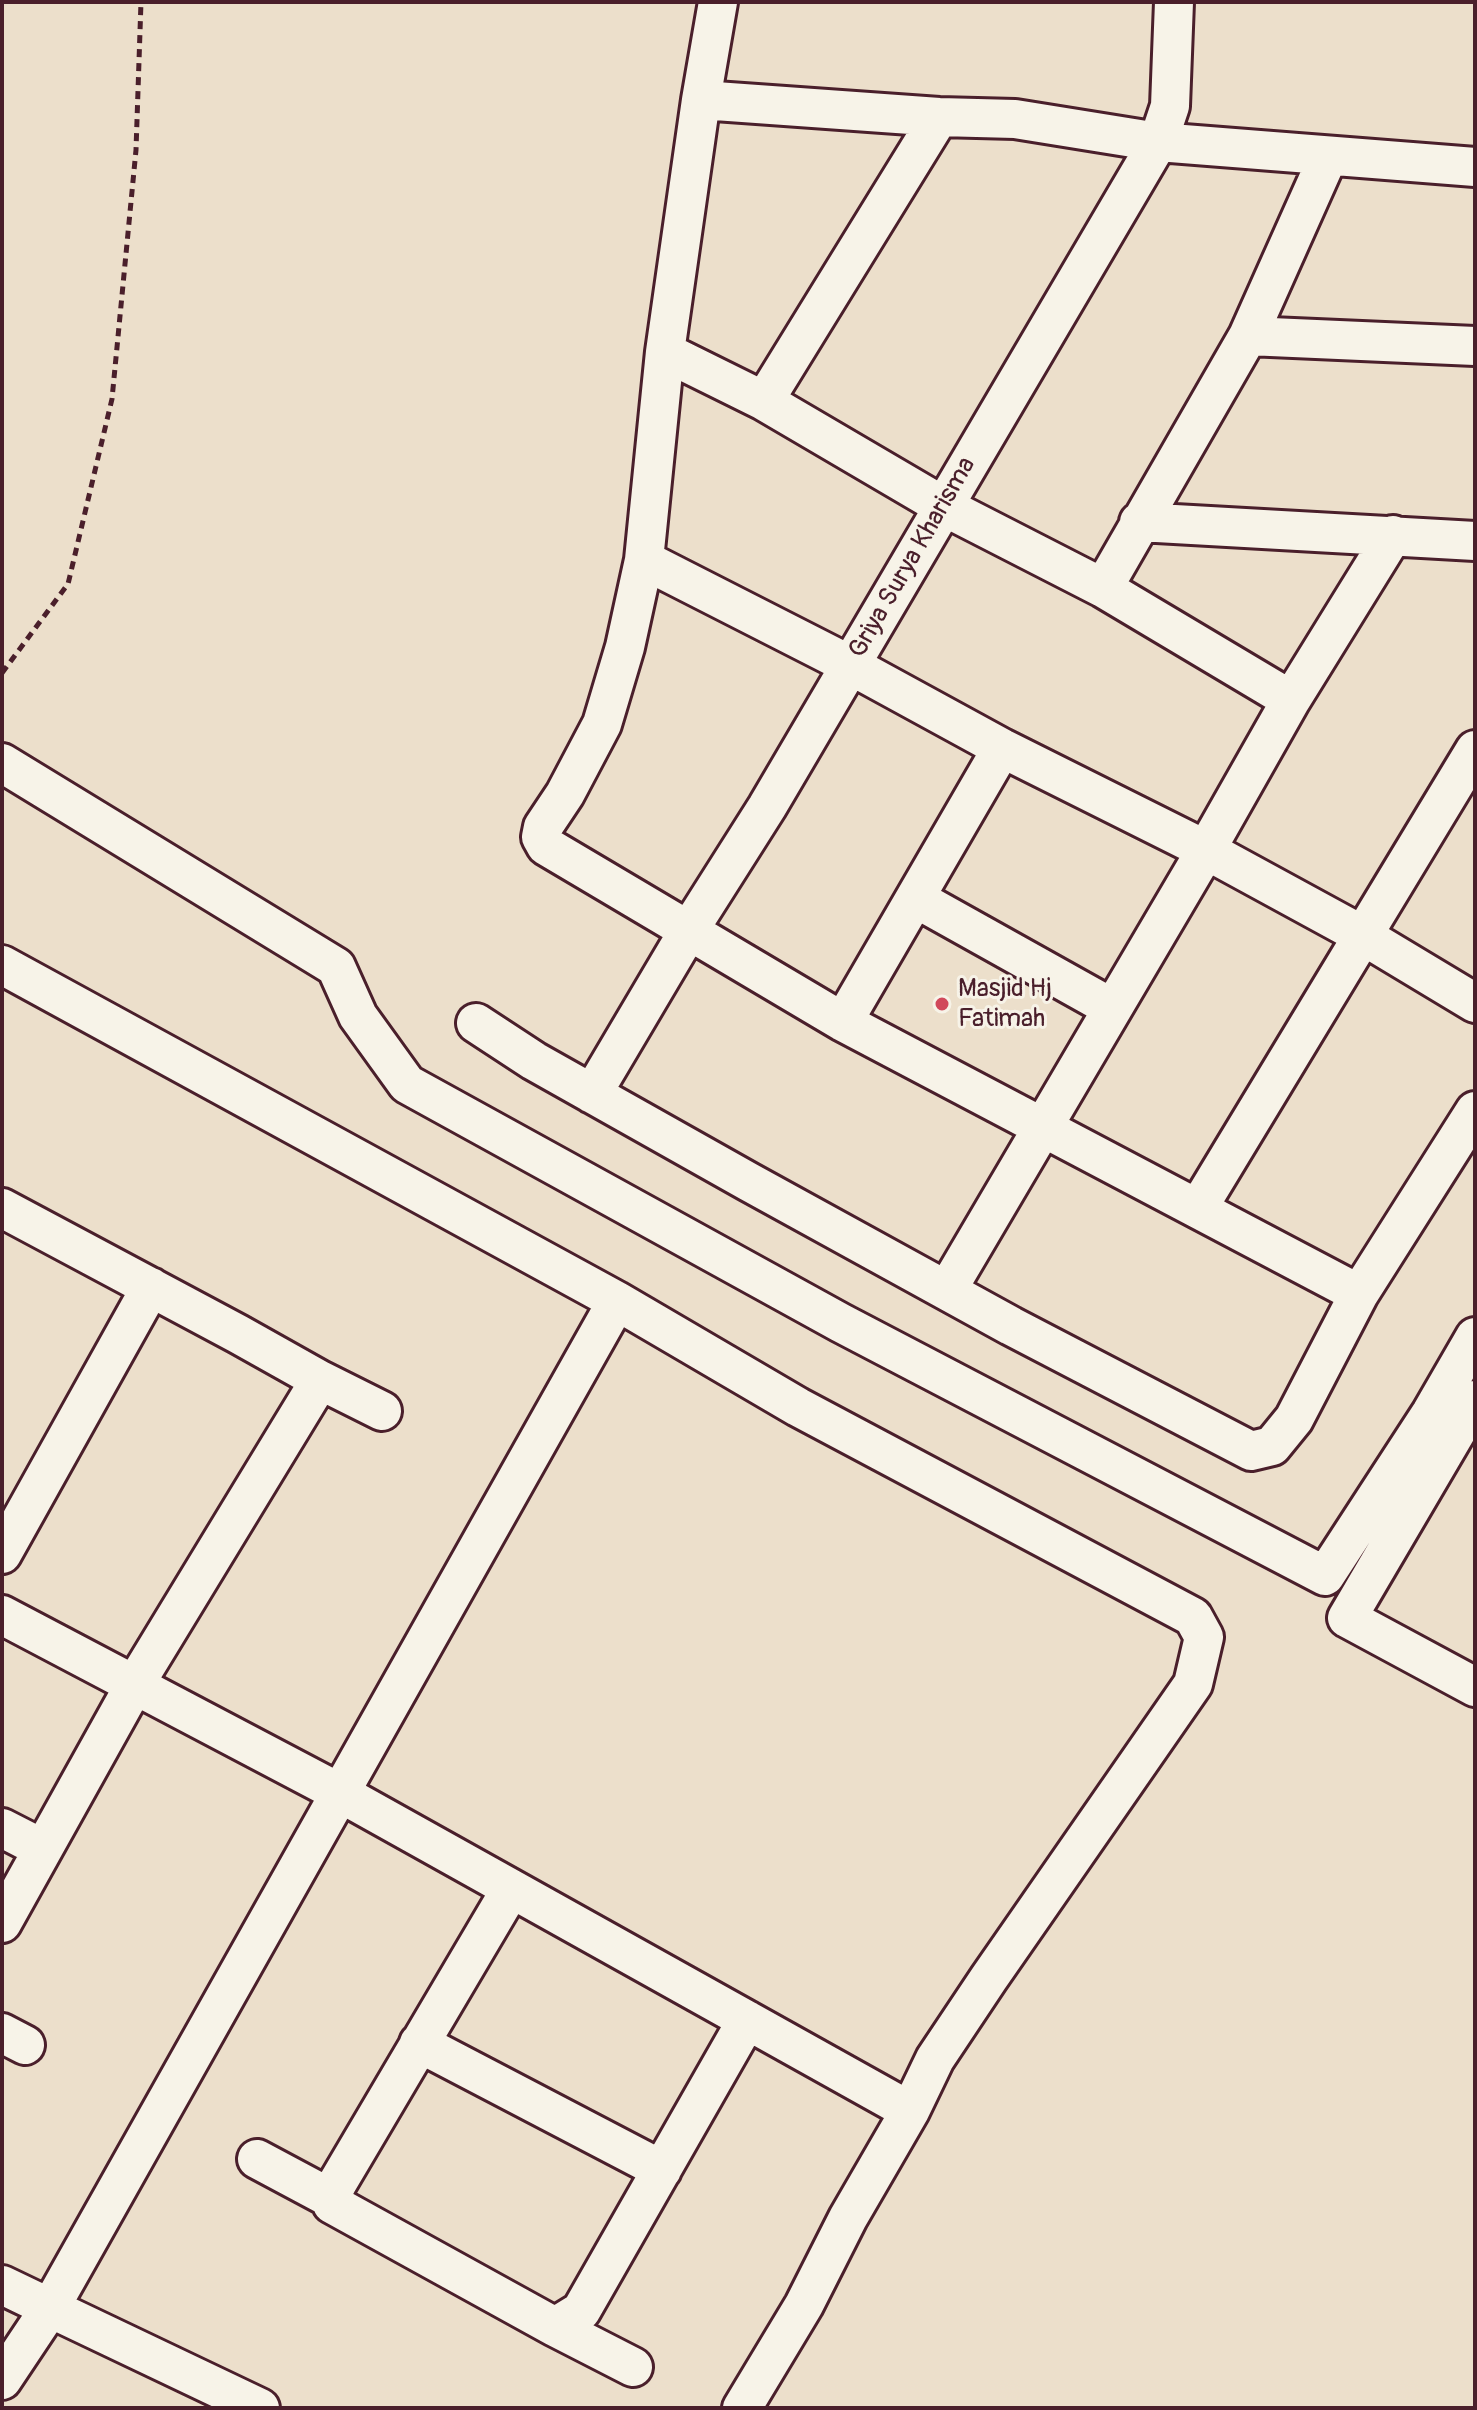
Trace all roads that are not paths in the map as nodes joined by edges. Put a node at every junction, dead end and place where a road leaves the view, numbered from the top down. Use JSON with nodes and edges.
{"nodes":[{"id":1,"x":718,"y":2,"type":"edge"},
{"id":2,"x":1174,"y":2,"type":"edge"},
{"id":3,"x":701,"y":100,"type":"junction"},
{"id":4,"x":939,"y":117,"type":"junction"},
{"id":5,"x":1158,"y":142,"type":"junction"},
{"id":6,"x":1328,"y":157,"type":"junction"},
{"id":7,"x":1475,"y":167,"type":"edge"},
{"id":8,"x":1248,"y":336,"type":"junction"},
{"id":9,"x":1475,"y":346,"type":"edge"},
{"id":10,"x":665,"y":352,"type":"junction"},
{"id":11,"x":764,"y":401,"type":"junction"},
{"id":12,"x":943,"y":506,"type":"junction"},
{"id":13,"x":1139,"y":522,"type":"junction"},
{"id":14,"x":1393,"y":535,"type":"junction"},
{"id":15,"x":1475,"y":541,"type":"edge"},
{"id":16,"x":644,"y":560,"type":"junction"},
{"id":17,"x":1103,"y":588,"type":"junction"},
{"id":18,"x":850,"y":665,"type":"junction"},
{"id":19,"x":1291,"y":700,"type":"junction"},
{"id":20,"x":1002,"y":748,"type":"junction"},
{"id":21,"x":1475,"y":750,"type":"edge"},
{"id":22,"x":2,"y":763,"type":"edge"},
{"id":23,"x":1206,"y":850,"type":"junction"},
{"id":24,"x":915,"y":898,"type":"junction"},
{"id":25,"x":689,"y":930,"type":"junction"},
{"id":26,"x":1362,"y":935,"type":"junction"},
{"id":27,"x":2,"y":965,"type":"edge"},
{"id":28,"x":1475,"y":1003,"type":"edge"},
{"id":29,"x":1112,"y":1008,"type":"junction"},
{"id":30,"x":843,"y":1022,"type":"junction"},
{"id":31,"x":476,"y":1023,"type":"dead end"},
{"id":32,"x":592,"y":1094,"type":"junction"},
{"id":33,"x":1475,"y":1111,"type":"edge"},
{"id":34,"x":1041,"y":1128,"type":"junction"},
{"id":35,"x":2,"y":1208,"type":"edge"},
{"id":36,"x":1198,"y":1208,"type":"junction"},
{"id":37,"x":151,"y":1287,"type":"junction"},
{"id":38,"x":947,"y":1290,"type":"junction"},
{"id":39,"x":1359,"y":1294,"type":"junction"},
{"id":40,"x":617,"y":1301,"type":"junction"},
{"id":41,"x":1475,"y":1337,"type":"edge"},
{"id":42,"x":320,"y":1380,"type":"junction"},
{"id":43,"x":1475,"y":1400,"type":"edge"},
{"id":44,"x":382,"y":1411,"type":"dead end"},
{"id":45,"x":2,"y":1554,"type":"edge"},
{"id":46,"x":2,"y":1615,"type":"edge"},
{"id":47,"x":135,"y":1684,"type":"junction"},
{"id":48,"x":1475,"y":1687,"type":"edge"},
{"id":49,"x":340,"y":1793,"type":"junction"},
{"id":50,"x":2,"y":1828,"type":"edge"},
{"id":51,"x":43,"y":1849,"type":"junction"},
{"id":52,"x":511,"y":1889,"type":"junction"},
{"id":53,"x":2,"y":1923,"type":"edge"},
{"id":54,"x":747,"y":2020,"type":"junction"},
{"id":55,"x":419,"y":2043,"type":"junction"},
{"id":56,"x":910,"y":2111,"type":"junction"},
{"id":57,"x":257,"y":2159,"type":"dead end"},
{"id":58,"x":662,"y":2170,"type":"junction"},
{"id":59,"x":330,"y":2198,"type":"junction"},
{"id":60,"x":2,"y":2285,"type":"edge"},
{"id":61,"x":50,"y":2308,"type":"junction"},
{"id":62,"x":555,"y":2327,"type":"junction"},
{"id":63,"x":633,"y":2367,"type":"dead end"},
{"id":64,"x":2,"y":2380,"type":"edge"},
{"id":65,"x":260,"y":2408,"type":"edge"},
{"id":66,"x":742,"y":2408,"type":"edge"}],
"edges":[{"from":1,"to":3,"type":"street"},
{"from":2,"to":5,"type":"street","name":"Griya Surya Kharisma"},
{"from":3,"to":4,"type":"street"},
{"from":3,"to":10,"type":"street"},
{"from":4,"to":5,"type":"street"},
{"from":4,"to":11,"type":"street"},
{"from":5,"to":6,"type":"street"},
{"from":5,"to":12,"type":"street","name":"Griya Surya Kharisma"},
{"from":6,"to":7,"type":"street"},
{"from":6,"to":8,"type":"street"},
{"from":8,"to":9,"type":"street"},
{"from":8,"to":13,"type":"street"},
{"from":10,"to":11,"type":"street"},
{"from":10,"to":16,"type":"street"},
{"from":11,"to":12,"type":"street"},
{"from":12,"to":17,"type":"street"},
{"from":12,"to":18,"type":"street","name":"Griya Surya Kharisma"},
{"from":13,"to":14,"type":"street"},
{"from":13,"to":17,"type":"street"},
{"from":14,"to":15,"type":"street"},
{"from":14,"to":19,"type":"street"},
{"from":16,"to":18,"type":"street"},
{"from":16,"to":25,"type":"street"},
{"from":17,"to":19,"type":"street"},
{"from":18,"to":20,"type":"street"},
{"from":18,"to":25,"type":"street","name":"Griya Surya Kharisma"},
{"from":19,"to":23,"type":"street"},
{"from":20,"to":23,"type":"street"},
{"from":20,"to":24,"type":"street"},
{"from":21,"to":26,"type":"street"},
{"from":22,"to":41,"type":"street"},
{"from":23,"to":26,"type":"street"},
{"from":23,"to":29,"type":"street"},
{"from":24,"to":29,"type":"street"},
{"from":24,"to":30,"type":"street"},
{"from":25,"to":30,"type":"street"},
{"from":25,"to":32,"type":"street","name":"Griya Surya Kharisma"},
{"from":26,"to":28,"type":"street"},
{"from":26,"to":36,"type":"street"},
{"from":27,"to":40,"type":"street"},
{"from":29,"to":34,"type":"street"},
{"from":30,"to":34,"type":"street"},
{"from":31,"to":32,"type":"street"},
{"from":32,"to":38,"type":"street"},
{"from":33,"to":39,"type":"street"},
{"from":34,"to":36,"type":"street"},
{"from":34,"to":38,"type":"street"},
{"from":35,"to":37,"type":"street"},
{"from":36,"to":39,"type":"street"},
{"from":37,"to":42,"type":"street"},
{"from":37,"to":45,"type":"street"},
{"from":38,"to":39,"type":"street"},
{"from":40,"to":49,"type":"street"},
{"from":40,"to":56,"type":"street"},
{"from":42,"to":44,"type":"street"},
{"from":42,"to":47,"type":"street"},
{"from":43,"to":48,"type":"street"},
{"from":46,"to":47,"type":"street"},
{"from":47,"to":49,"type":"street"},
{"from":47,"to":51,"type":"street"},
{"from":49,"to":52,"type":"street"},
{"from":49,"to":61,"type":"street"},
{"from":50,"to":51,"type":"street"},
{"from":51,"to":53,"type":"street"},
{"from":52,"to":54,"type":"street"},
{"from":52,"to":55,"type":"street"},
{"from":54,"to":56,"type":"street"},
{"from":54,"to":58,"type":"street"},
{"from":55,"to":58,"type":"street"},
{"from":55,"to":59,"type":"street"},
{"from":56,"to":66,"type":"street"},
{"from":57,"to":59,"type":"street"},
{"from":58,"to":62,"type":"street"},
{"from":59,"to":62,"type":"street"},
{"from":60,"to":61,"type":"street"},
{"from":61,"to":64,"type":"street"},
{"from":61,"to":65,"type":"street"},
{"from":62,"to":63,"type":"street"}]}
